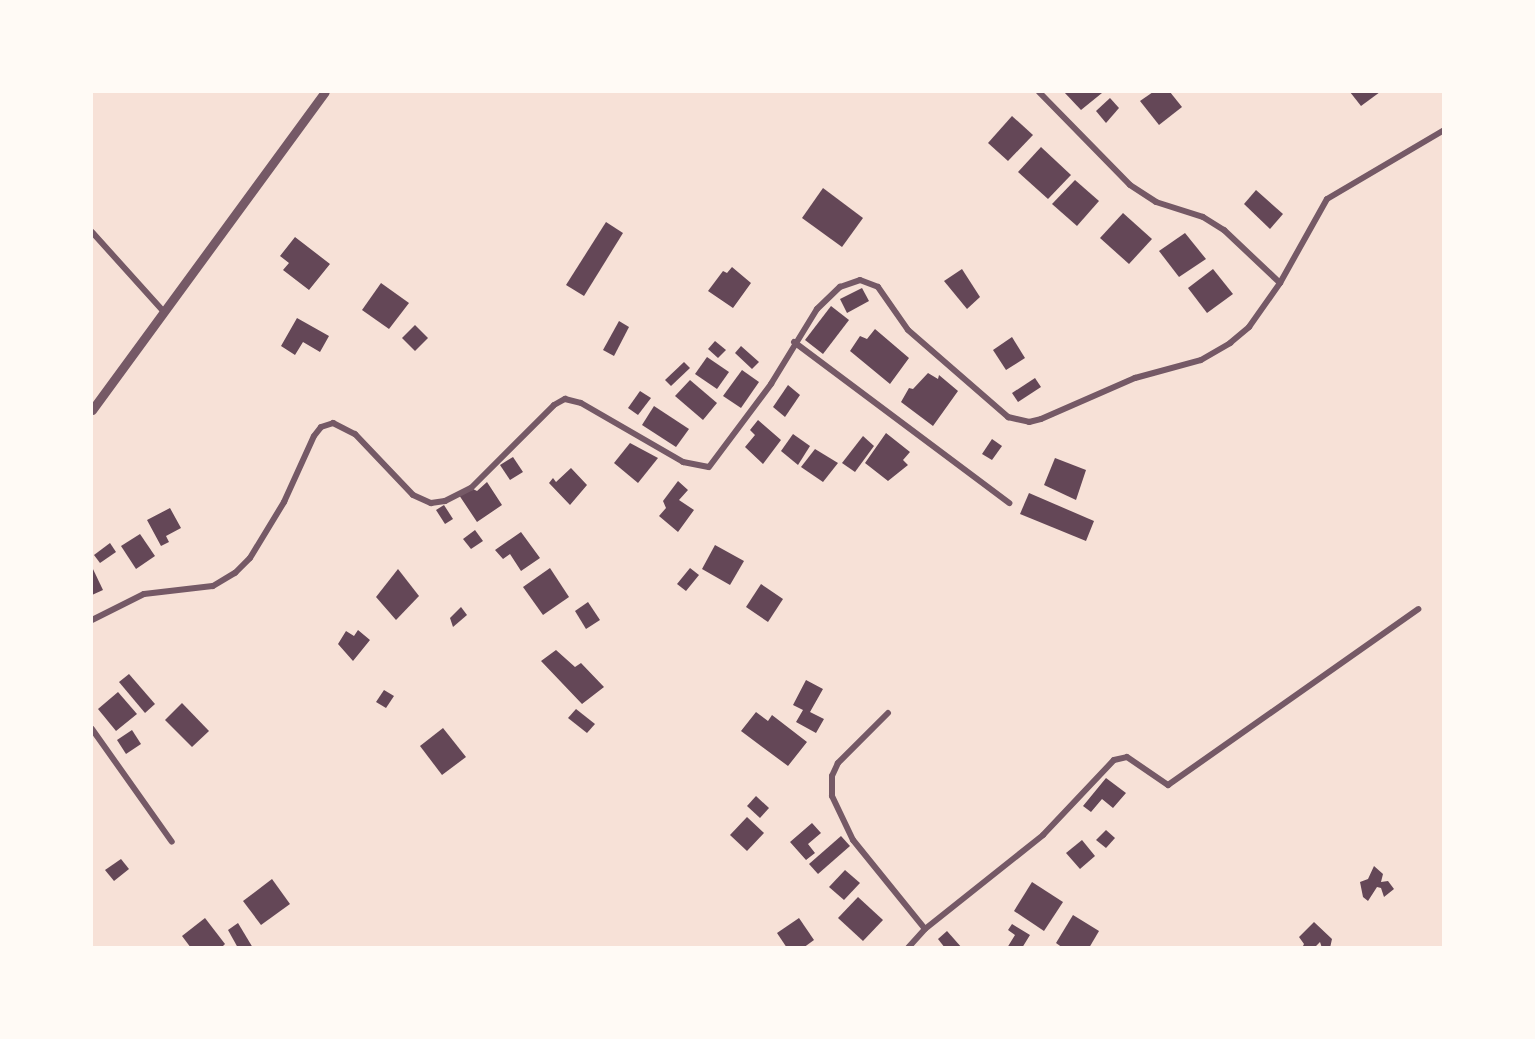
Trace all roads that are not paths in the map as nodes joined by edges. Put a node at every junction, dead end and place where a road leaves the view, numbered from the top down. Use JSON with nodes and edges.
{"nodes":[{"id":1,"x":325,"y":92,"type":"edge"},
{"id":2,"x":1040,"y":92,"type":"edge"},
{"id":3,"x":1443,"y":130,"type":"edge"},
{"id":4,"x":92,"y":232,"type":"edge"},
{"id":5,"x":1280,"y":283,"type":"junction"},
{"id":6,"x":165,"y":312,"type":"junction"},
{"id":7,"x":794,"y":342,"type":"junction"},
{"id":8,"x":92,"y":410,"type":"edge"},
{"id":9,"x":1009,"y":503,"type":"dead end"},
{"id":10,"x":1418,"y":609,"type":"dead end"},
{"id":11,"x":92,"y":620,"type":"edge"},
{"id":12,"x":888,"y":713,"type":"dead end"},
{"id":13,"x":92,"y":729,"type":"edge"},
{"id":14,"x":172,"y":842,"type":"dead end"},
{"id":15,"x":925,"y":929,"type":"junction"},
{"id":16,"x":908,"y":948,"type":"edge"}],
"edges":[{"from":1,"to":6,"type":"street"},
{"from":2,"to":5,"type":"street"},
{"from":3,"to":5,"type":"street"},
{"from":4,"to":6,"type":"street"},
{"from":5,"to":7,"type":"street"},
{"from":6,"to":8,"type":"street"},
{"from":7,"to":9,"type":"street"},
{"from":7,"to":11,"type":"street"},
{"from":10,"to":15,"type":"street"},
{"from":12,"to":15,"type":"street"},
{"from":13,"to":14,"type":"street"},
{"from":15,"to":16,"type":"street"}]}
